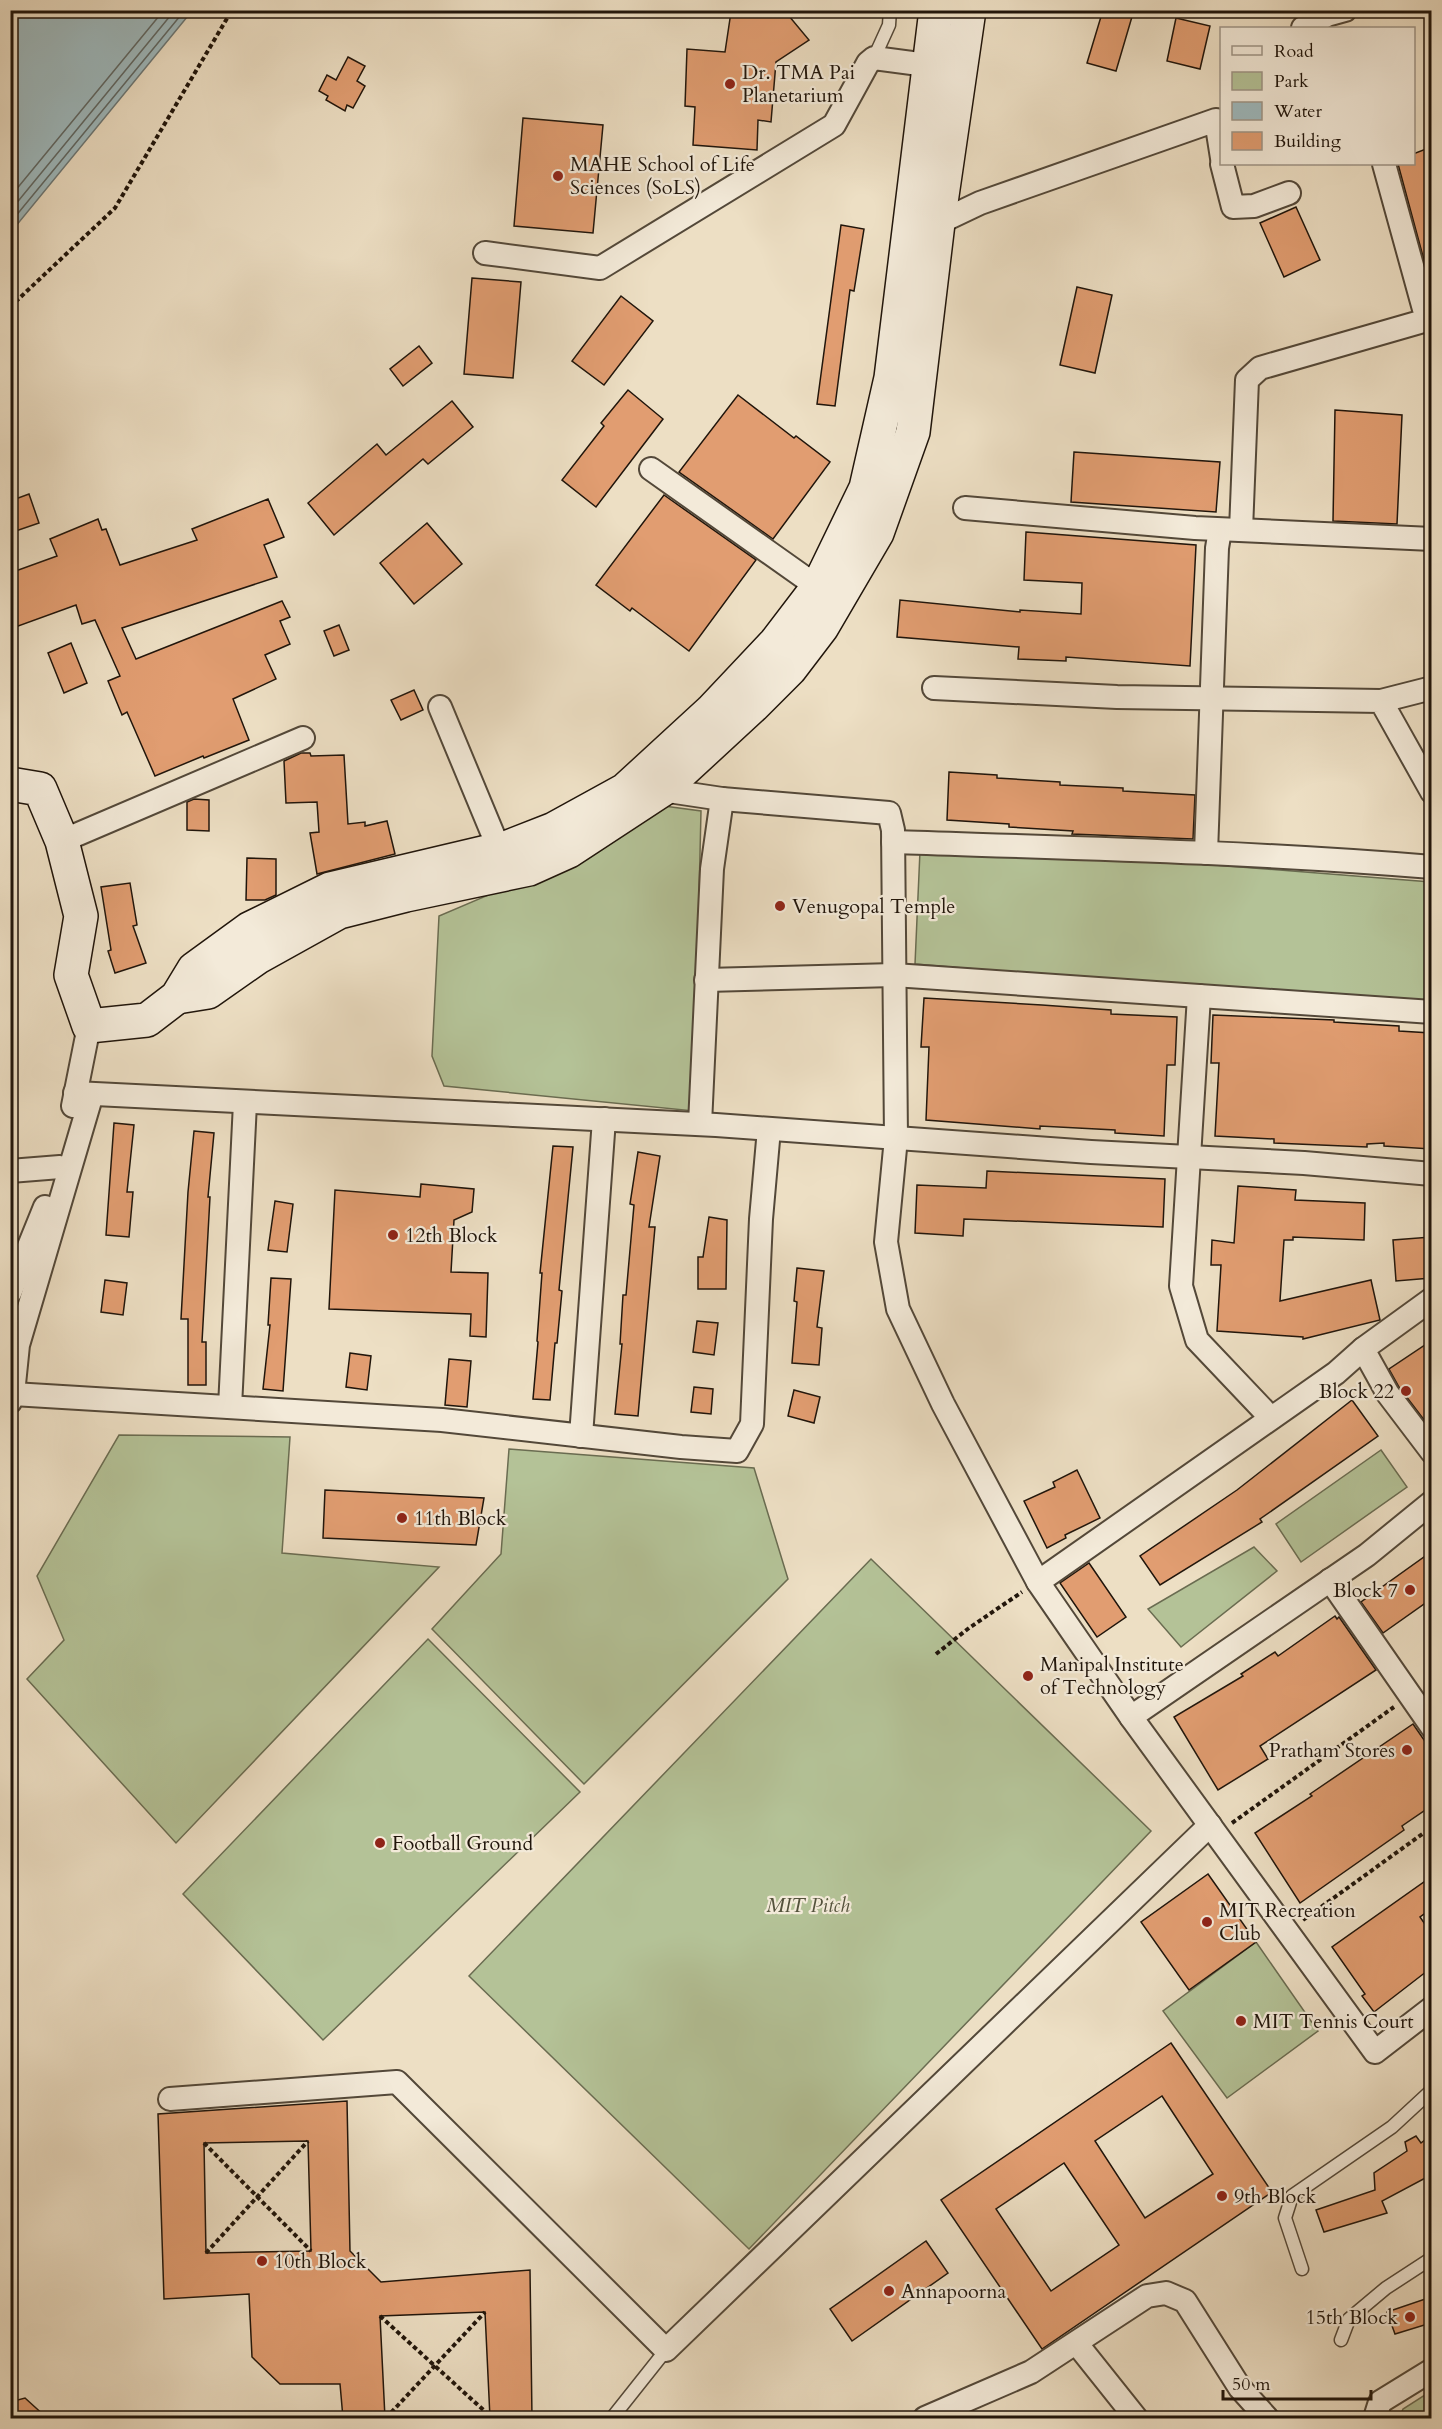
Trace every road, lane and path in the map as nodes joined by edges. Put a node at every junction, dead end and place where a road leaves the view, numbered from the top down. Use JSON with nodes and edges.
{"nodes":[{"id":1,"x":232,"y":10,"type":"edge"},
{"id":2,"x":828,"y":10,"type":"edge"},
{"id":3,"x":837,"y":10,"type":"edge"},
{"id":4,"x":890,"y":10,"type":"edge"},
{"id":5,"x":936,"y":10,"type":"edge"},
{"id":6,"x":969,"y":10,"type":"edge"},
{"id":7,"x":1345,"y":10,"type":"edge"},
{"id":8,"x":1305,"y":27,"type":"edge"},
{"id":9,"x":874,"y":58,"type":"junction"},
{"id":10,"x":945,"y":67,"type":"junction"},
{"id":11,"x":1219,"y":118,"type":"edge"},
{"id":12,"x":1220,"y":138,"type":"edge"},
{"id":13,"x":1222,"y":165,"type":"edge"},
{"id":14,"x":1384,"y":165,"type":"edge"},
{"id":15,"x":1288,"y":193,"type":"dead end"},
{"id":16,"x":938,"y":223,"type":"junction"},
{"id":17,"x":485,"y":253,"type":"dead end"},
{"id":18,"x":10,"y":307,"type":"edge"},
{"id":19,"x":651,"y":470,"type":"dead end"},
{"id":20,"x":965,"y":508,"type":"dead end"},
{"id":21,"x":1230,"y":530,"type":"junction"},
{"id":22,"x":1431,"y":539,"type":"edge"},
{"id":23,"x":828,"y":594,"type":"junction"},
{"id":24,"x":934,"y":688,"type":"dead end"},
{"id":25,"x":1431,"y":688,"type":"edge"},
{"id":26,"x":1212,"y":698,"type":"junction"},
{"id":27,"x":1381,"y":701,"type":"junction"},
{"id":28,"x":440,"y":707,"type":"dead end"},
{"id":29,"x":303,"y":738,"type":"dead end"},
{"id":30,"x":10,"y":784,"type":"edge"},
{"id":31,"x":662,"y":790,"type":"junction"},
{"id":32,"x":1431,"y":792,"type":"edge"},
{"id":33,"x":723,"y":799,"type":"junction"},
{"id":34,"x":62,"y":841,"type":"junction"},
{"id":35,"x":893,"y":842,"type":"junction"},
{"id":36,"x":499,"y":849,"type":"junction"},
{"id":37,"x":1206,"y":853,"type":"junction"},
{"id":38,"x":1431,"y":867,"type":"edge"},
{"id":39,"x":894,"y":975,"type":"junction"},
{"id":40,"x":706,"y":980,"type":"junction"},
{"id":41,"x":1199,"y":996,"type":"junction"},
{"id":42,"x":177,"y":997,"type":"junction"},
{"id":43,"x":1431,"y":1012,"type":"edge"},
{"id":44,"x":89,"y":1026,"type":"junction"},
{"id":45,"x":84,"y":1093,"type":"junction"},
{"id":46,"x":245,"y":1102,"type":"junction"},
{"id":47,"x":604,"y":1119,"type":"junction"},
{"id":48,"x":700,"y":1124,"type":"junction"},
{"id":49,"x":769,"y":1129,"type":"junction"},
{"id":50,"x":896,"y":1138,"type":"junction"},
{"id":51,"x":1188,"y":1157,"type":"junction"},
{"id":52,"x":60,"y":1167,"type":"junction"},
{"id":53,"x":10,"y":1171,"type":"edge"},
{"id":54,"x":1431,"y":1174,"type":"edge"},
{"id":55,"x":10,"y":1293,"type":"edge"},
{"id":56,"x":1431,"y":1299,"type":"edge"},
{"id":57,"x":1363,"y":1349,"type":"junction"},
{"id":58,"x":14,"y":1351,"type":"edge"},
{"id":59,"x":12,"y":1398,"type":"edge"},
{"id":60,"x":230,"y":1407,"type":"junction"},
{"id":61,"x":1271,"y":1418,"type":"junction"},
{"id":62,"x":581,"y":1436,"type":"junction"},
{"id":63,"x":1431,"y":1452,"type":"edge"},
{"id":64,"x":1431,"y":1502,"type":"edge"},
{"id":65,"x":1330,"y":1580,"type":"junction"},
{"id":66,"x":1038,"y":1582,"type":"junction"},
{"id":67,"x":936,"y":1654,"type":"dead end"},
{"id":68,"x":1410,"y":1696,"type":"junction"},
{"id":69,"x":1131,"y":1717,"type":"junction"},
{"id":70,"x":1431,"y":1727,"type":"edge"},
{"id":71,"x":1431,"y":1827,"type":"edge"},
{"id":72,"x":1214,"y":1829,"type":"junction"},
{"id":73,"x":1288,"y":1931,"type":"junction"},
{"id":74,"x":1431,"y":2008,"type":"edge"},
{"id":75,"x":1431,"y":2090,"type":"edge"},
{"id":76,"x":170,"y":2099,"type":"dead end"},
{"id":77,"x":308,"y":2141,"type":"dead end"},
{"id":78,"x":204,"y":2143,"type":"dead end"},
{"id":79,"x":257,"y":2197,"type":"junction"},
{"id":80,"x":310,"y":2251,"type":"dead end"},
{"id":81,"x":206,"y":2253,"type":"dead end"},
{"id":82,"x":1431,"y":2258,"type":"edge"},
{"id":83,"x":1302,"y":2269,"type":"dead end"},
{"id":84,"x":485,"y":2312,"type":"dead end"},
{"id":85,"x":380,"y":2316,"type":"dead end"},
{"id":86,"x":1341,"y":2340,"type":"dead end"},
{"id":87,"x":1077,"y":2344,"type":"junction"},
{"id":88,"x":666,"y":2350,"type":"junction"},
{"id":89,"x":435,"y":2366,"type":"junction"},
{"id":90,"x":1431,"y":2370,"type":"edge"},
{"id":91,"x":490,"y":2416,"type":"dead end"},
{"id":92,"x":387,"y":2418,"type":"edge"},
{"id":93,"x":612,"y":2418,"type":"edge"},
{"id":94,"x":926,"y":2418,"type":"edge"},
{"id":95,"x":1136,"y":2418,"type":"edge"},
{"id":96,"x":1267,"y":2418,"type":"edge"},
{"id":97,"x":1375,"y":2418,"type":"edge"}],
"edges":[{"from":1,"to":18,"type":"path"},
{"from":2,"to":3,"type":"lane"},
{"from":4,"to":9,"type":"lane"},
{"from":5,"to":10,"type":"main road"},
{"from":6,"to":10,"type":"main road"},
{"from":7,"to":8,"type":"street"},
{"from":9,"to":10,"type":"street"},
{"from":9,"to":17,"type":"street"},
{"from":10,"to":16,"type":"main road"},
{"from":10,"to":23,"type":"main road"},
{"from":11,"to":12,"type":"street"},
{"from":11,"to":16,"type":"street"},
{"from":13,"to":15,"type":"street"},
{"from":14,"to":21,"type":"street"},
{"from":16,"to":23,"type":"main road"},
{"from":19,"to":23,"type":"street"},
{"from":20,"to":21,"type":"street"},
{"from":21,"to":22,"type":"street"},
{"from":21,"to":26,"type":"street"},
{"from":23,"to":31,"type":"main road"},
{"from":23,"to":36,"type":"main road"},
{"from":24,"to":26,"type":"street"},
{"from":25,"to":27,"type":"street"},
{"from":26,"to":27,"type":"street"},
{"from":26,"to":37,"type":"street"},
{"from":27,"to":32,"type":"street"},
{"from":28,"to":36,"type":"street"},
{"from":29,"to":34,"type":"street"},
{"from":30,"to":34,"type":"main road"},
{"from":31,"to":33,"type":"street"},
{"from":31,"to":42,"type":"main road"},
{"from":33,"to":35,"type":"street"},
{"from":33,"to":40,"type":"street"},
{"from":34,"to":44,"type":"main road"},
{"from":35,"to":37,"type":"street"},
{"from":35,"to":39,"type":"street"},
{"from":36,"to":42,"type":"main road"},
{"from":37,"to":38,"type":"street"},
{"from":39,"to":40,"type":"street"},
{"from":39,"to":41,"type":"street"},
{"from":39,"to":50,"type":"street"},
{"from":40,"to":48,"type":"street"},
{"from":41,"to":43,"type":"street"},
{"from":41,"to":51,"type":"street"},
{"from":42,"to":44,"type":"main road"},
{"from":44,"to":45,"type":"street"},
{"from":45,"to":46,"type":"street"},
{"from":45,"to":52,"type":"street"},
{"from":45,"to":58,"type":"street"},
{"from":46,"to":47,"type":"street"},
{"from":46,"to":60,"type":"street"},
{"from":47,"to":48,"type":"street"},
{"from":47,"to":62,"type":"street"},
{"from":48,"to":49,"type":"street"},
{"from":49,"to":50,"type":"street"},
{"from":49,"to":62,"type":"street"},
{"from":50,"to":51,"type":"street"},
{"from":50,"to":66,"type":"street"},
{"from":51,"to":54,"type":"street"},
{"from":51,"to":61,"type":"street"},
{"from":52,"to":53,"type":"street"},
{"from":52,"to":55,"type":"street"},
{"from":56,"to":57,"type":"street"},
{"from":57,"to":61,"type":"street"},
{"from":57,"to":63,"type":"street"},
{"from":58,"to":59,"type":"street"},
{"from":59,"to":60,"type":"street"},
{"from":60,"to":62,"type":"street"},
{"from":61,"to":66,"type":"street"},
{"from":64,"to":65,"type":"street"},
{"from":65,"to":68,"type":"street"},
{"from":65,"to":69,"type":"street"},
{"from":66,"to":67,"type":"path"},
{"from":66,"to":69,"type":"street"},
{"from":68,"to":70,"type":"street"},
{"from":68,"to":72,"type":"path"},
{"from":69,"to":72,"type":"street"},
{"from":71,"to":73,"type":"path"},
{"from":72,"to":73,"type":"street"},
{"from":72,"to":88,"type":"street"},
{"from":73,"to":74,"type":"street"},
{"from":75,"to":83,"type":"lane"},
{"from":76,"to":88,"type":"street"},
{"from":77,"to":79,"type":"path"},
{"from":78,"to":79,"type":"path"},
{"from":79,"to":80,"type":"path"},
{"from":79,"to":81,"type":"path"},
{"from":82,"to":86,"type":"lane"},
{"from":84,"to":89,"type":"path"},
{"from":85,"to":89,"type":"path"},
{"from":87,"to":94,"type":"street"},
{"from":87,"to":95,"type":"street"},
{"from":87,"to":96,"type":"street"},
{"from":88,"to":93,"type":"lane"},
{"from":89,"to":91,"type":"path"},
{"from":89,"to":92,"type":"path"},
{"from":90,"to":97,"type":"street"}]}
